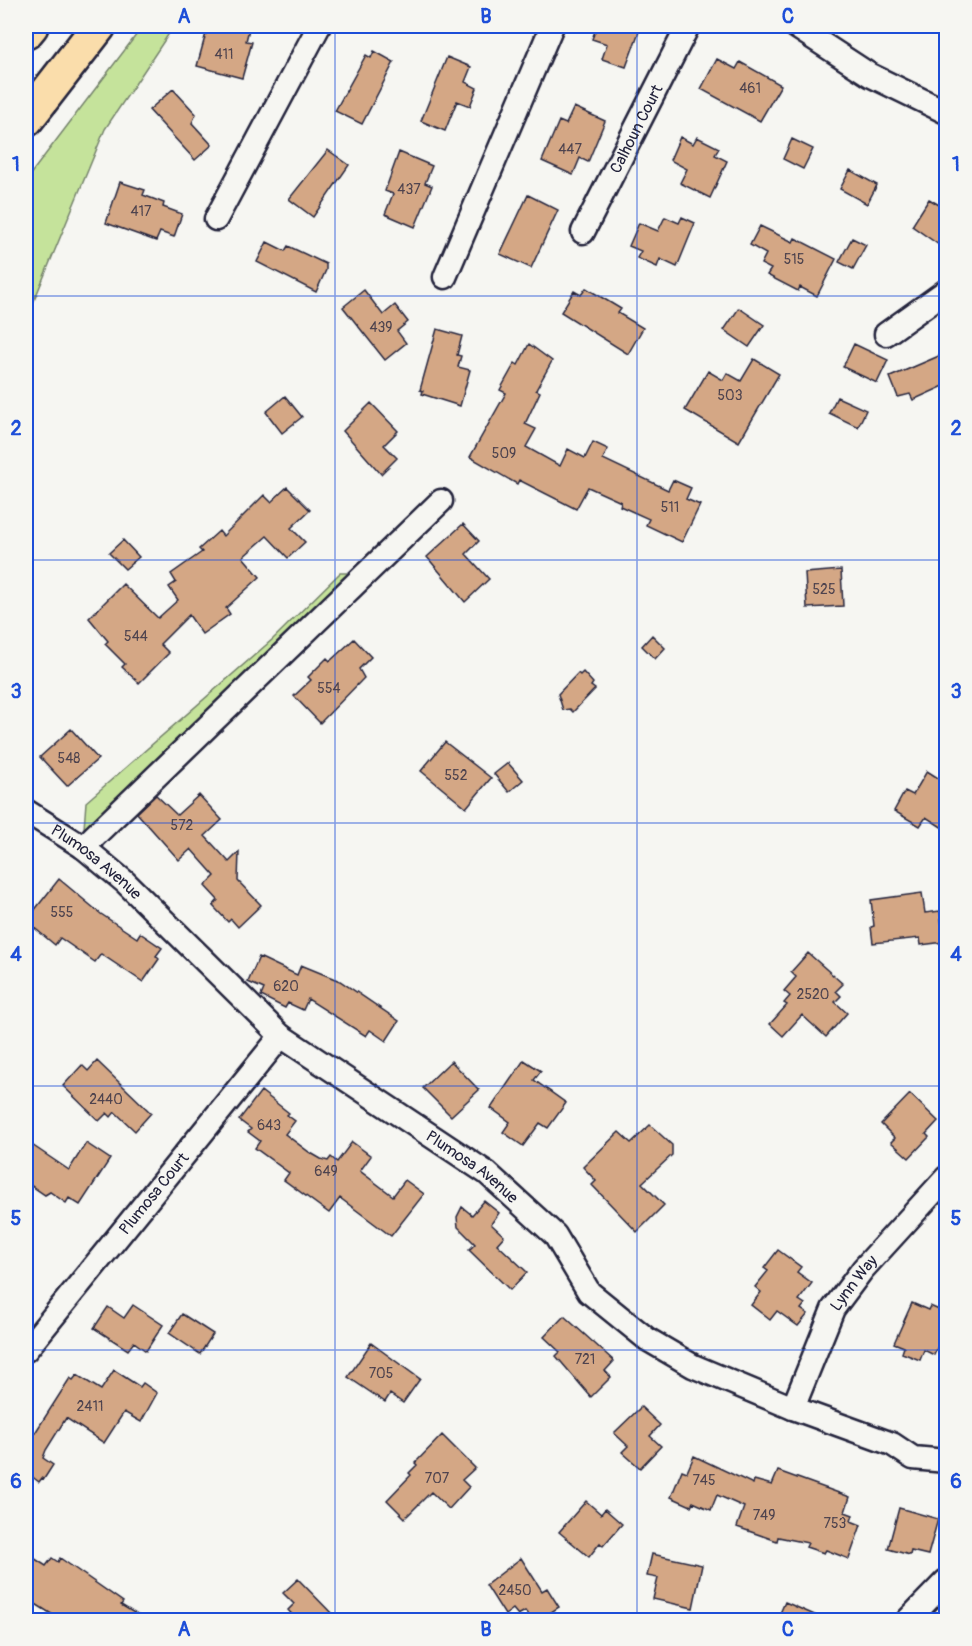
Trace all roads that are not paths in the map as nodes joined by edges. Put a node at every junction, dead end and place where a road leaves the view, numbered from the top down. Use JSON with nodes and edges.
{"nodes":[{"id":1,"x":31,"y":26,"type":"edge"},
{"id":2,"x":99,"y":26,"type":"edge"},
{"id":3,"x":318,"y":26,"type":"edge"},
{"id":4,"x":552,"y":26,"type":"edge"},
{"id":5,"x":687,"y":26,"type":"edge"},
{"id":6,"x":795,"y":26,"type":"edge"},
{"id":7,"x":26,"y":32,"type":"edge"},
{"id":8,"x":946,"y":112,"type":"edge"},
{"id":9,"x":26,"y":120,"type":"edge"},
{"id":10,"x":216,"y":219,"type":"dead end"},
{"id":11,"x":583,"y":232,"type":"dead end"},
{"id":12,"x":445,"y":277,"type":"dead end"},
{"id":13,"x":946,"y":291,"type":"edge"},
{"id":14,"x":886,"y":334,"type":"dead end"},
{"id":15,"x":441,"y":501,"type":"dead end"},
{"id":16,"x":26,"y":811,"type":"edge"},
{"id":17,"x":82,"y":847,"type":"junction"},
{"id":18,"x":281,"y":1036,"type":"junction"},
{"id":19,"x":946,"y":1179,"type":"edge"},
{"id":20,"x":26,"y":1350,"type":"edge"},
{"id":21,"x":793,"y":1408,"type":"junction"},
{"id":22,"x":946,"y":1461,"type":"edge"},
{"id":23,"x":946,"y":1581,"type":"edge"},
{"id":24,"x":908,"y":1620,"type":"edge"}],
"edges":[{"from":1,"to":7,"type":"highway"},
{"from":2,"to":9,"type":"highway"},
{"from":3,"to":10,"type":"street"},
{"from":4,"to":12,"type":"street"},
{"from":5,"to":11,"type":"street","name":"Calhoun Court"},
{"from":6,"to":8,"type":"street"},
{"from":13,"to":14,"type":"street"},
{"from":15,"to":17,"type":"street"},
{"from":16,"to":17,"type":"street","name":"Plumosa Avenue"},
{"from":17,"to":18,"type":"street","name":"Plumosa Avenue"},
{"from":18,"to":20,"type":"street","name":"Plumosa Court"},
{"from":18,"to":21,"type":"street","name":"Plumosa Avenue"},
{"from":19,"to":21,"type":"street","name":"Lynn Way"},
{"from":21,"to":22,"type":"street","name":"Plumosa Avenue"},
{"from":23,"to":24,"type":"street"}]}
